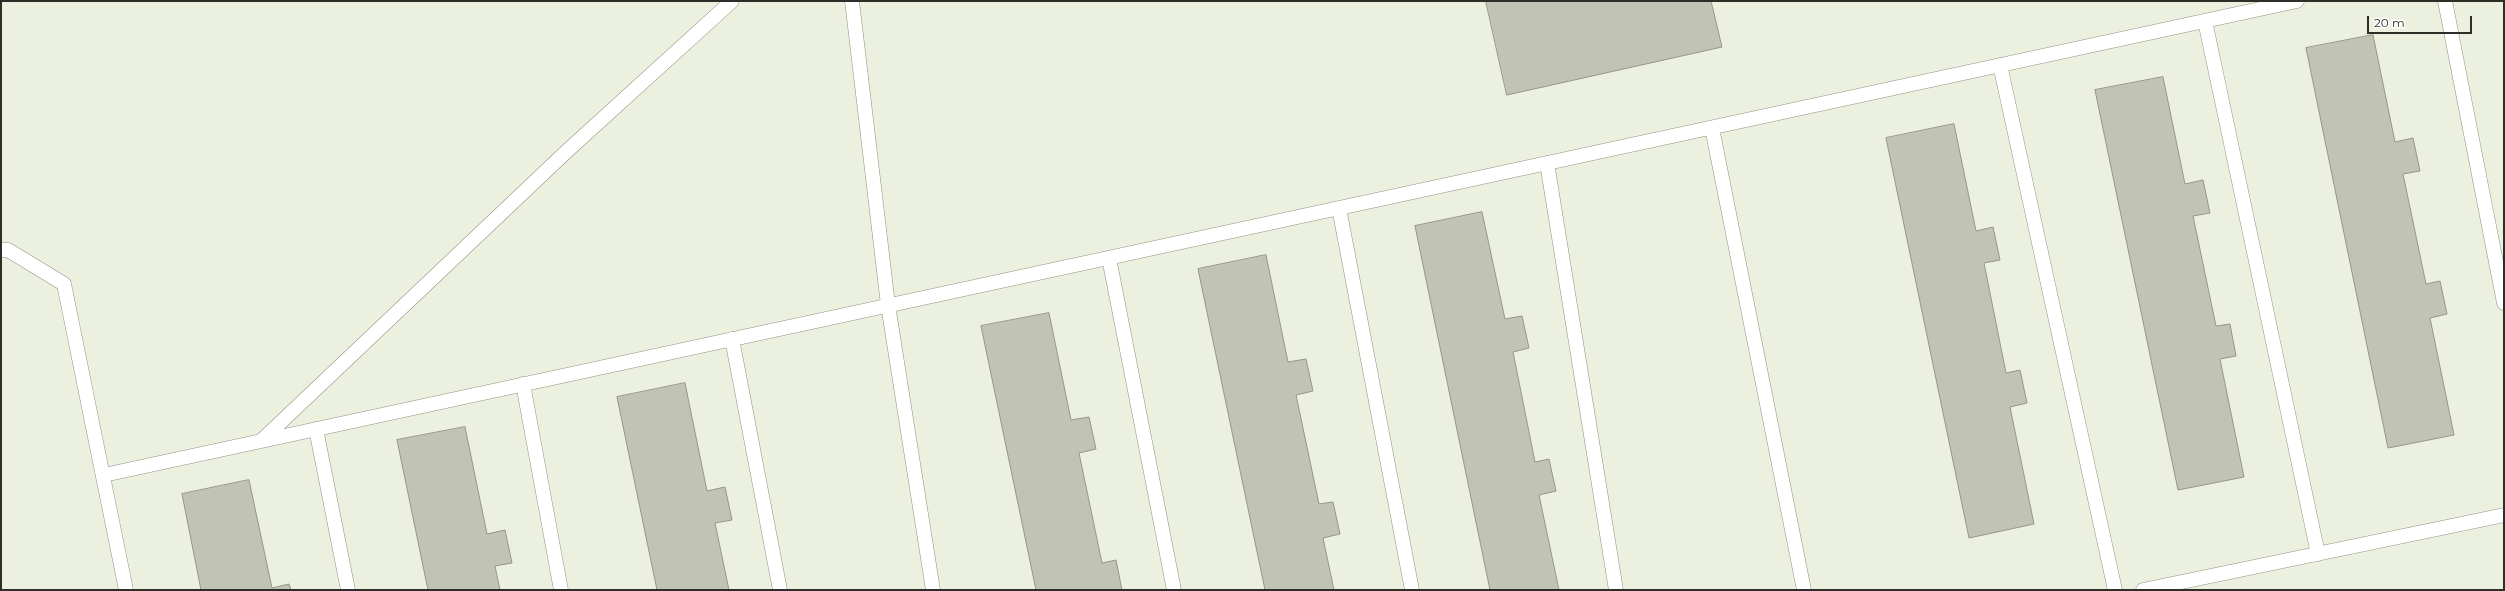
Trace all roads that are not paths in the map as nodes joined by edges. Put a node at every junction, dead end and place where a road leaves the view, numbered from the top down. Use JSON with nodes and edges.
{"nodes":[{"id":1,"x":732,"y":1,"type":"edge"},
{"id":2,"x":852,"y":1,"type":"edge"},
{"id":3,"x":2297,"y":1,"type":"edge"},
{"id":4,"x":2444,"y":1,"type":"edge"},
{"id":5,"x":2205,"y":21,"type":"junction"},
{"id":6,"x":2000,"y":65,"type":"junction"},
{"id":7,"x":1712,"y":128,"type":"junction"},
{"id":8,"x":1547,"y":163,"type":"junction"},
{"id":9,"x":1339,"y":208,"type":"junction"},
{"id":10,"x":1,"y":250,"type":"edge"},
{"id":11,"x":1109,"y":258,"type":"junction"},
{"id":12,"x":2504,"y":303,"type":"edge"},
{"id":13,"x":888,"y":306,"type":"junction"},
{"id":14,"x":732,"y":339,"type":"junction"},
{"id":15,"x":523,"y":384,"type":"junction"},
{"id":16,"x":316,"y":429,"type":"junction"},
{"id":17,"x":260,"y":441,"type":"junction"},
{"id":18,"x":104,"y":475,"type":"junction"},
{"id":19,"x":2504,"y":515,"type":"edge"},
{"id":20,"x":2318,"y":554,"type":"junction"},
{"id":21,"x":126,"y":590,"type":"edge"},
{"id":22,"x":348,"y":590,"type":"edge"},
{"id":23,"x":561,"y":590,"type":"edge"},
{"id":24,"x":780,"y":590,"type":"edge"},
{"id":25,"x":932,"y":590,"type":"edge"},
{"id":26,"x":1174,"y":590,"type":"edge"},
{"id":27,"x":1412,"y":590,"type":"edge"},
{"id":28,"x":1616,"y":590,"type":"edge"},
{"id":29,"x":1804,"y":590,"type":"edge"},
{"id":30,"x":2115,"y":590,"type":"edge"},
{"id":31,"x":2143,"y":590,"type":"edge"}],
"edges":[{"from":1,"to":17,"type":"lane"},
{"from":2,"to":13,"type":"lane"},
{"from":3,"to":5,"type":"lane"},
{"from":4,"to":12,"type":"lane"},
{"from":5,"to":6,"type":"lane"},
{"from":5,"to":20,"type":"lane"},
{"from":6,"to":7,"type":"lane"},
{"from":6,"to":30,"type":"lane"},
{"from":7,"to":8,"type":"lane"},
{"from":7,"to":29,"type":"lane"},
{"from":8,"to":9,"type":"lane"},
{"from":8,"to":28,"type":"lane"},
{"from":9,"to":11,"type":"lane"},
{"from":9,"to":27,"type":"lane"},
{"from":10,"to":18,"type":"lane"},
{"from":11,"to":13,"type":"lane"},
{"from":11,"to":26,"type":"lane"},
{"from":13,"to":14,"type":"lane"},
{"from":13,"to":25,"type":"lane"},
{"from":14,"to":15,"type":"lane"},
{"from":14,"to":24,"type":"lane"},
{"from":15,"to":16,"type":"lane"},
{"from":15,"to":23,"type":"lane"},
{"from":16,"to":17,"type":"lane"},
{"from":16,"to":22,"type":"lane"},
{"from":17,"to":18,"type":"lane"},
{"from":18,"to":21,"type":"lane"},
{"from":19,"to":20,"type":"lane"},
{"from":20,"to":31,"type":"lane"}]}
